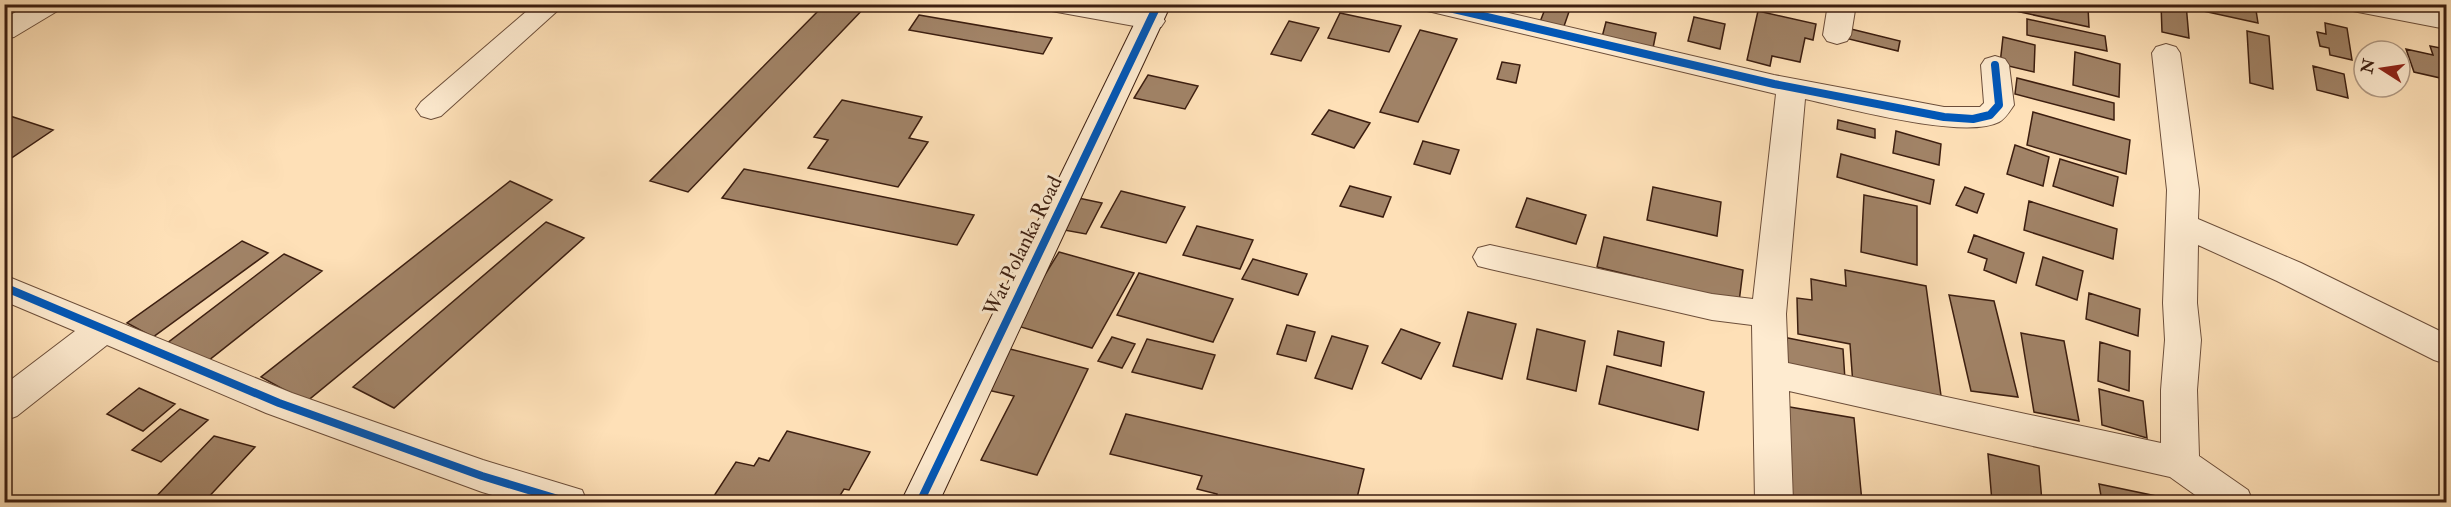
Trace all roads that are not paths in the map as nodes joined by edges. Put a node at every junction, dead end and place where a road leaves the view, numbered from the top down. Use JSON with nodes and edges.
{"nodes":[{"id":1,"x":49,"y":4,"type":"edge"},
{"id":2,"x":552,"y":4,"type":"edge"},
{"id":3,"x":1057,"y":4,"type":"edge"},
{"id":4,"x":1432,"y":4,"type":"edge"},
{"id":5,"x":1842,"y":4,"type":"edge"},
{"id":6,"x":2358,"y":4,"type":"edge"},
{"id":7,"x":1155,"y":13,"type":"edge"},
{"id":8,"x":2446,"y":21,"type":"edge"},
{"id":9,"x":4,"y":31,"type":"edge"},
{"id":10,"x":1837,"y":35,"type":"dead end"},
{"id":11,"x":2166,"y":53,"type":"dead end"},
{"id":12,"x":1995,"y":65,"type":"dead end"},
{"id":13,"x":1791,"y":87,"type":"junction"},
{"id":14,"x":431,"y":109,"type":"dead end"},
{"id":15,"x":2183,"y":225,"type":"junction"},
{"id":16,"x":1490,"y":257,"type":"dead end"},
{"id":17,"x":4,"y":286,"type":"edge"},
{"id":18,"x":1769,"y":314,"type":"junction"},
{"id":19,"x":104,"y":328,"type":"junction"},
{"id":20,"x":2446,"y":350,"type":"edge"},
{"id":21,"x":1771,"y":373,"type":"junction"},
{"id":22,"x":4,"y":406,"type":"edge"},
{"id":23,"x":2180,"y":463,"type":"junction"},
{"id":24,"x":568,"y":502,"type":"edge"},
{"id":25,"x":920,"y":502,"type":"edge"},
{"id":26,"x":1774,"y":502,"type":"edge"},
{"id":27,"x":2234,"y":502,"type":"edge"}],
"edges":[{"from":1,"to":9,"type":"street"},
{"from":2,"to":14,"type":"street"},
{"from":3,"to":7,"type":"street"},
{"from":4,"to":13,"type":"street"},
{"from":5,"to":10,"type":"street"},
{"from":6,"to":8,"type":"street"},
{"from":7,"to":25,"type":"street","name":"Wat Polanka Road"},
{"from":11,"to":15,"type":"street"},
{"from":12,"to":13,"type":"street"},
{"from":13,"to":18,"type":"street"},
{"from":15,"to":20,"type":"street"},
{"from":15,"to":23,"type":"street"},
{"from":16,"to":18,"type":"street"},
{"from":17,"to":19,"type":"street"},
{"from":18,"to":21,"type":"street"},
{"from":19,"to":22,"type":"street"},
{"from":19,"to":24,"type":"street"},
{"from":21,"to":23,"type":"street"},
{"from":21,"to":26,"type":"street"},
{"from":23,"to":27,"type":"street"}]}
